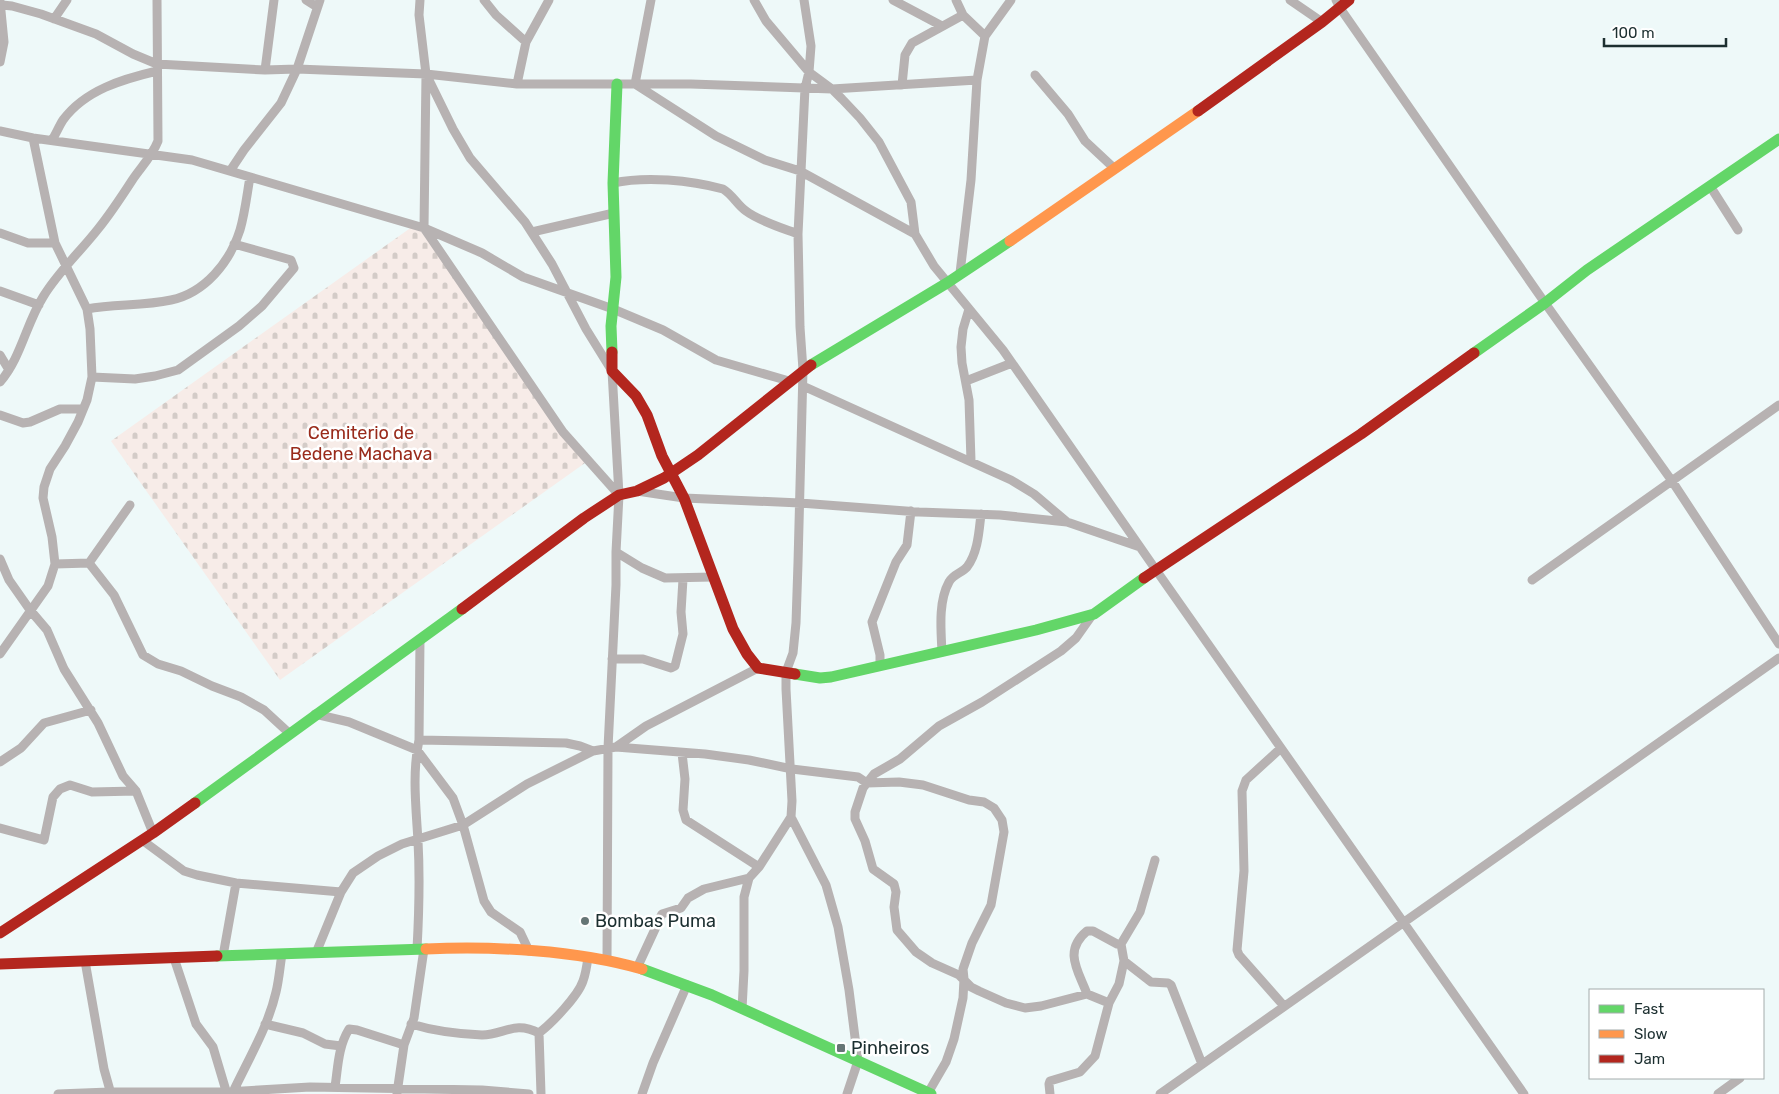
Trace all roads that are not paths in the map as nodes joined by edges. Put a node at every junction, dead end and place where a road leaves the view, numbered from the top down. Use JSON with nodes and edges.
{"nodes":[{"id":1,"x":67,"y":0,"type":"edge"},
{"id":2,"x":157,"y":0,"type":"edge"},
{"id":3,"x":274,"y":0,"type":"edge"},
{"id":4,"x":306,"y":0,"type":"edge"},
{"id":5,"x":420,"y":0,"type":"edge"},
{"id":6,"x":484,"y":0,"type":"edge"},
{"id":7,"x":549,"y":0,"type":"edge"},
{"id":8,"x":651,"y":0,"type":"edge"},
{"id":9,"x":754,"y":0,"type":"edge"},
{"id":10,"x":804,"y":0,"type":"edge"},
{"id":11,"x":893,"y":0,"type":"edge"},
{"id":12,"x":956,"y":0,"type":"edge"},
{"id":13,"x":1011,"y":0,"type":"edge"},
{"id":14,"x":1290,"y":0,"type":"edge"},
{"id":15,"x":1349,"y":0,"type":"edge"},
{"id":16,"x":1,"y":2,"type":"edge"},
{"id":17,"x":318,"y":4,"type":"edge"},
{"id":18,"x":1338,"y":4,"type":"edge"},
{"id":19,"x":963,"y":15,"type":"junction"},
{"id":20,"x":54,"y":19,"type":"junction"},
{"id":21,"x":1322,"y":22,"type":"junction"},
{"id":22,"x":942,"y":26,"type":"junction"},
{"id":23,"x":985,"y":36,"type":"junction"},
{"id":24,"x":526,"y":42,"type":"junction"},
{"id":25,"x":0,"y":62,"type":"edge"},
{"id":26,"x":157,"y":68,"type":"junction"},
{"id":27,"x":297,"y":69,"type":"junction"},
{"id":28,"x":265,"y":70,"type":"junction"},
{"id":29,"x":809,"y":72,"type":"junction"},
{"id":30,"x":426,"y":74,"type":"junction"},
{"id":31,"x":1035,"y":75,"type":"dead end"},
{"id":32,"x":976,"y":80,"type":"junction"},
{"id":33,"x":518,"y":84,"type":"junction"},
{"id":34,"x":617,"y":84,"type":"junction"},
{"id":35,"x":635,"y":84,"type":"junction"},
{"id":36,"x":902,"y":85,"type":"junction"},
{"id":37,"x":805,"y":88,"type":"junction"},
{"id":38,"x":832,"y":89,"type":"junction"},
{"id":39,"x":0,"y":131,"type":"edge"},
{"id":40,"x":33,"y":138,"type":"junction"},
{"id":41,"x":1779,"y":139,"type":"edge"},
{"id":42,"x":52,"y":140,"type":"junction"},
{"id":43,"x":153,"y":154,"type":"junction"},
{"id":44,"x":1115,"y":169,"type":"junction"},
{"id":45,"x":230,"y":171,"type":"junction"},
{"id":46,"x":800,"y":172,"type":"junction"},
{"id":47,"x":250,"y":177,"type":"junction"},
{"id":48,"x":613,"y":183,"type":"junction"},
{"id":49,"x":1710,"y":186,"type":"junction"},
{"id":50,"x":614,"y":213,"type":"junction"},
{"id":51,"x":424,"y":228,"type":"junction"},
{"id":52,"x":1738,"y":230,"type":"dead end"},
{"id":53,"x":532,"y":232,"type":"junction"},
{"id":54,"x":0,"y":233,"type":"edge"},
{"id":55,"x":798,"y":234,"type":"junction"},
{"id":56,"x":915,"y":234,"type":"junction"},
{"id":57,"x":55,"y":243,"type":"junction"},
{"id":58,"x":234,"y":244,"type":"junction"},
{"id":59,"x":67,"y":265,"type":"junction"},
{"id":60,"x":960,"y":273,"type":"junction"},
{"id":61,"x":947,"y":283,"type":"junction"},
{"id":62,"x":0,"y":291,"type":"edge"},
{"id":63,"x":568,"y":294,"type":"junction"},
{"id":64,"x":1545,"y":303,"type":"junction"},
{"id":65,"x":39,"y":304,"type":"junction"},
{"id":66,"x":613,"y":308,"type":"junction"},
{"id":67,"x":87,"y":309,"type":"junction"},
{"id":68,"x":968,"y":309,"type":"junction"},
{"id":69,"x":0,"y":355,"type":"edge"},
{"id":70,"x":1012,"y":363,"type":"junction"},
{"id":71,"x":9,"y":370,"type":"junction"},
{"id":72,"x":803,"y":370,"type":"junction"},
{"id":73,"x":612,"y":371,"type":"junction"},
{"id":74,"x":92,"y":377,"type":"junction"},
{"id":75,"x":966,"y":381,"type":"junction"},
{"id":76,"x":0,"y":382,"type":"edge"},
{"id":77,"x":790,"y":382,"type":"junction"},
{"id":78,"x":803,"y":386,"type":"junction"},
{"id":79,"x":1779,"y":405,"type":"edge"},
{"id":80,"x":83,"y":409,"type":"junction"},
{"id":81,"x":0,"y":415,"type":"edge"},
{"id":82,"x":971,"y":461,"type":"junction"},
{"id":83,"x":670,"y":474,"type":"junction"},
{"id":84,"x":1672,"y":481,"type":"junction"},
{"id":85,"x":637,"y":491,"type":"junction"},
{"id":86,"x":619,"y":495,"type":"junction"},
{"id":87,"x":684,"y":498,"type":"junction"},
{"id":88,"x":800,"y":503,"type":"junction"},
{"id":89,"x":130,"y":505,"type":"dead end"},
{"id":90,"x":911,"y":511,"type":"junction"},
{"id":91,"x":981,"y":514,"type":"junction"},
{"id":92,"x":1067,"y":522,"type":"junction"},
{"id":93,"x":1140,"y":547,"type":"junction"},
{"id":94,"x":616,"y":552,"type":"junction"},
{"id":95,"x":0,"y":561,"type":"edge"},
{"id":96,"x":90,"y":562,"type":"junction"},
{"id":97,"x":55,"y":564,"type":"junction"},
{"id":98,"x":1156,"y":570,"type":"junction"},
{"id":99,"x":713,"y":577,"type":"junction"},
{"id":100,"x":683,"y":579,"type":"junction"},
{"id":101,"x":1532,"y":580,"type":"dead end"},
{"id":102,"x":30,"y":610,"type":"junction"},
{"id":103,"x":1094,"y":614,"type":"junction"},
{"id":104,"x":420,"y":639,"type":"junction"},
{"id":105,"x":1779,"y":644,"type":"edge"},
{"id":106,"x":942,"y":652,"type":"junction"},
{"id":107,"x":0,"y":654,"type":"edge"},
{"id":108,"x":1779,"y":658,"type":"edge"},
{"id":109,"x":612,"y":659,"type":"junction"},
{"id":110,"x":880,"y":665,"type":"junction"},
{"id":111,"x":758,"y":668,"type":"junction"},
{"id":112,"x":786,"y":672,"type":"junction"},
{"id":113,"x":91,"y":710,"type":"junction"},
{"id":114,"x":315,"y":714,"type":"junction"},
{"id":115,"x":290,"y":733,"type":"junction"},
{"id":116,"x":419,"y":740,"type":"junction"},
{"id":117,"x":612,"y":748,"type":"junction"},
{"id":118,"x":1281,"y":748,"type":"junction"},
{"id":119,"x":417,"y":750,"type":"junction"},
{"id":120,"x":593,"y":751,"type":"junction"},
{"id":121,"x":682,"y":753,"type":"junction"},
{"id":122,"x":0,"y":762,"type":"edge"},
{"id":123,"x":792,"y":769,"type":"junction"},
{"id":124,"x":867,"y":783,"type":"junction"},
{"id":125,"x":136,"y":791,"type":"junction"},
{"id":126,"x":791,"y":817,"type":"junction"},
{"id":127,"x":463,"y":825,"type":"junction"},
{"id":128,"x":0,"y":828,"type":"edge"},
{"id":129,"x":153,"y":833,"type":"junction"},
{"id":130,"x":418,"y":839,"type":"junction"},
{"id":131,"x":142,"y":840,"type":"junction"},
{"id":132,"x":1155,"y":860,"type":"dead end"},
{"id":133,"x":759,"y":867,"type":"junction"},
{"id":134,"x":749,"y":878,"type":"junction"},
{"id":135,"x":236,"y":883,"type":"junction"},
{"id":136,"x":341,"y":892,"type":"junction"},
{"id":137,"x":1403,"y":921,"type":"junction"},
{"id":138,"x":0,"y":933,"type":"edge"},
{"id":139,"x":1121,"y":944,"type":"junction"},
{"id":140,"x":420,"y":949,"type":"junction"},
{"id":141,"x":529,"y":952,"type":"junction"},
{"id":142,"x":316,"y":953,"type":"junction"},
{"id":143,"x":282,"y":954,"type":"junction"},
{"id":144,"x":223,"y":956,"type":"junction"},
{"id":145,"x":588,"y":957,"type":"junction"},
{"id":146,"x":174,"y":958,"type":"junction"},
{"id":147,"x":607,"y":960,"type":"junction"},
{"id":148,"x":84,"y":961,"type":"junction"},
{"id":149,"x":1124,"y":961,"type":"junction"},
{"id":150,"x":0,"y":964,"type":"edge"},
{"id":151,"x":637,"y":968,"type":"junction"},
{"id":152,"x":964,"y":979,"type":"junction"},
{"id":153,"x":686,"y":985,"type":"junction"},
{"id":154,"x":1087,"y":994,"type":"junction"},
{"id":155,"x":1110,"y":1003,"type":"junction"},
{"id":156,"x":1284,"y":1006,"type":"junction"},
{"id":157,"x":742,"y":1009,"type":"junction"},
{"id":158,"x":265,"y":1024,"type":"junction"},
{"id":159,"x":412,"y":1024,"type":"junction"},
{"id":160,"x":539,"y":1032,"type":"junction"},
{"id":161,"x":404,"y":1045,"type":"junction"},
{"id":162,"x":341,"y":1046,"type":"junction"},
{"id":163,"x":858,"y":1061,"type":"junction"},
{"id":164,"x":1202,"y":1064,"type":"junction"},
{"id":165,"x":1739,"y":1079,"type":"edge"},
{"id":166,"x":335,"y":1087,"type":"junction"},
{"id":167,"x":398,"y":1092,"type":"edge"},
{"id":168,"x":110,"y":1093,"type":"edge"},
{"id":169,"x":229,"y":1093,"type":"edge"},
{"id":170,"x":930,"y":1093,"type":"edge"},
{"id":171,"x":58,"y":1094,"type":"edge"},
{"id":172,"x":529,"y":1094,"type":"edge"},
{"id":173,"x":541,"y":1094,"type":"edge"},
{"id":174,"x":642,"y":1094,"type":"edge"},
{"id":175,"x":847,"y":1094,"type":"edge"},
{"id":176,"x":1050,"y":1094,"type":"edge"},
{"id":177,"x":1160,"y":1094,"type":"edge"},
{"id":178,"x":1524,"y":1094,"type":"edge"},
{"id":179,"x":1718,"y":1094,"type":"edge"}],
"edges":[{"from":1,"to":20,"type":"street"},
{"from":2,"to":26,"type":"street"},
{"from":3,"to":28,"type":"street"},
{"from":4,"to":17,"type":"street"},
{"from":5,"to":30,"type":"street"},
{"from":6,"to":24,"type":"street"},
{"from":7,"to":24,"type":"street"},
{"from":8,"to":35,"type":"street"},
{"from":9,"to":29,"type":"street"},
{"from":10,"to":29,"type":"street"},
{"from":11,"to":22,"type":"street"},
{"from":12,"to":19,"type":"street"},
{"from":13,"to":23,"type":"street"},
{"from":14,"to":21,"type":"street"},
{"from":15,"to":18,"type":"street"},
{"from":16,"to":20,"type":"street"},
{"from":16,"to":25,"type":"street"},
{"from":17,"to":27,"type":"street"},
{"from":18,"to":21,"type":"street"},
{"from":18,"to":64,"type":"street"},
{"from":19,"to":22,"type":"street"},
{"from":19,"to":23,"type":"street"},
{"from":20,"to":26,"type":"street"},
{"from":21,"to":44,"type":"street"},
{"from":22,"to":36,"type":"street"},
{"from":23,"to":32,"type":"street"},
{"from":24,"to":33,"type":"street"},
{"from":26,"to":28,"type":"street"},
{"from":26,"to":42,"type":"street"},
{"from":26,"to":43,"type":"street"},
{"from":27,"to":28,"type":"street"},
{"from":27,"to":30,"type":"street"},
{"from":27,"to":45,"type":"street"},
{"from":29,"to":37,"type":"street"},
{"from":29,"to":38,"type":"street"},
{"from":30,"to":33,"type":"street"},
{"from":30,"to":51,"type":"street"},
{"from":30,"to":53,"type":"street"},
{"from":31,"to":44,"type":"street"},
{"from":32,"to":36,"type":"street"},
{"from":32,"to":60,"type":"street"},
{"from":33,"to":34,"type":"street"},
{"from":34,"to":35,"type":"street"},
{"from":34,"to":48,"type":"street"},
{"from":35,"to":37,"type":"street"},
{"from":35,"to":46,"type":"street"},
{"from":36,"to":38,"type":"street"},
{"from":37,"to":38,"type":"street"},
{"from":37,"to":46,"type":"street"},
{"from":38,"to":56,"type":"street"},
{"from":39,"to":40,"type":"street"},
{"from":40,"to":42,"type":"street"},
{"from":40,"to":57,"type":"street"},
{"from":41,"to":49,"type":"street"},
{"from":42,"to":43,"type":"street"},
{"from":43,"to":45,"type":"street"},
{"from":43,"to":59,"type":"street"},
{"from":44,"to":60,"type":"street"},
{"from":45,"to":47,"type":"street"},
{"from":46,"to":55,"type":"street"},
{"from":46,"to":56,"type":"street"},
{"from":47,"to":51,"type":"street"},
{"from":47,"to":58,"type":"street"},
{"from":48,"to":50,"type":"street"},
{"from":48,"to":55,"type":"street"},
{"from":49,"to":52,"type":"street"},
{"from":49,"to":64,"type":"street"},
{"from":50,"to":53,"type":"street"},
{"from":50,"to":66,"type":"street"},
{"from":51,"to":63,"type":"street"},
{"from":51,"to":86,"type":"street"},
{"from":53,"to":63,"type":"street"},
{"from":54,"to":57,"type":"street"},
{"from":55,"to":72,"type":"street"},
{"from":56,"to":61,"type":"street"},
{"from":57,"to":59,"type":"street"},
{"from":58,"to":67,"type":"street"},
{"from":58,"to":74,"type":"street"},
{"from":59,"to":65,"type":"street"},
{"from":59,"to":67,"type":"street"},
{"from":60,"to":61,"type":"street"},
{"from":61,"to":68,"type":"street"},
{"from":61,"to":72,"type":"street"},
{"from":62,"to":65,"type":"street"},
{"from":63,"to":66,"type":"street"},
{"from":63,"to":73,"type":"street"},
{"from":64,"to":84,"type":"street"},
{"from":64,"to":98,"type":"street"},
{"from":65,"to":71,"type":"street"},
{"from":66,"to":73,"type":"street"},
{"from":66,"to":77,"type":"street"},
{"from":67,"to":74,"type":"street"},
{"from":68,"to":70,"type":"street"},
{"from":68,"to":75,"type":"street"},
{"from":69,"to":71,"type":"street"},
{"from":70,"to":75,"type":"street"},
{"from":70,"to":93,"type":"street"},
{"from":71,"to":76,"type":"street"},
{"from":72,"to":77,"type":"street"},
{"from":72,"to":78,"type":"street"},
{"from":73,"to":83,"type":"street"},
{"from":73,"to":86,"type":"street"},
{"from":74,"to":80,"type":"street"},
{"from":75,"to":82,"type":"street"},
{"from":77,"to":83,"type":"street"},
{"from":78,"to":82,"type":"street"},
{"from":78,"to":88,"type":"street"},
{"from":79,"to":84,"type":"street"},
{"from":80,"to":81,"type":"street"},
{"from":80,"to":97,"type":"street"},
{"from":82,"to":92,"type":"street"},
{"from":83,"to":85,"type":"street"},
{"from":83,"to":87,"type":"street"},
{"from":84,"to":101,"type":"street"},
{"from":84,"to":105,"type":"street"},
{"from":85,"to":86,"type":"street"},
{"from":85,"to":87,"type":"street"},
{"from":86,"to":94,"type":"street"},
{"from":86,"to":104,"type":"street"},
{"from":87,"to":88,"type":"street"},
{"from":87,"to":99,"type":"street"},
{"from":88,"to":90,"type":"street"},
{"from":88,"to":112,"type":"street"},
{"from":89,"to":96,"type":"street"},
{"from":90,"to":91,"type":"street"},
{"from":90,"to":110,"type":"street"},
{"from":91,"to":92,"type":"street"},
{"from":91,"to":106,"type":"street"},
{"from":92,"to":93,"type":"street"},
{"from":93,"to":98,"type":"street"},
{"from":94,"to":100,"type":"street"},
{"from":94,"to":109,"type":"street"},
{"from":95,"to":102,"type":"street"},
{"from":96,"to":97,"type":"street"},
{"from":96,"to":115,"type":"street"},
{"from":97,"to":102,"type":"street"},
{"from":98,"to":103,"type":"street"},
{"from":98,"to":118,"type":"street"},
{"from":99,"to":100,"type":"street"},
{"from":99,"to":111,"type":"street"},
{"from":100,"to":109,"type":"street"},
{"from":102,"to":107,"type":"street"},
{"from":102,"to":113,"type":"street"},
{"from":103,"to":106,"type":"street"},
{"from":103,"to":124,"type":"street"},
{"from":104,"to":114,"type":"street"},
{"from":104,"to":116,"type":"street"},
{"from":106,"to":110,"type":"street"},
{"from":108,"to":137,"type":"street"},
{"from":109,"to":117,"type":"street"},
{"from":110,"to":112,"type":"street"},
{"from":111,"to":112,"type":"street"},
{"from":111,"to":117,"type":"street"},
{"from":112,"to":123,"type":"street"},
{"from":113,"to":122,"type":"street"},
{"from":113,"to":125,"type":"street"},
{"from":114,"to":115,"type":"street"},
{"from":114,"to":119,"type":"street"},
{"from":115,"to":129,"type":"street"},
{"from":116,"to":119,"type":"street"},
{"from":116,"to":120,"type":"street"},
{"from":117,"to":120,"type":"street"},
{"from":117,"to":121,"type":"street"},
{"from":117,"to":147,"type":"street"},
{"from":118,"to":137,"type":"street"},
{"from":118,"to":156,"type":"street"},
{"from":119,"to":127,"type":"street"},
{"from":119,"to":130,"type":"street"},
{"from":120,"to":127,"type":"street"},
{"from":121,"to":123,"type":"street"},
{"from":121,"to":133,"type":"street"},
{"from":123,"to":124,"type":"street"},
{"from":123,"to":126,"type":"street"},
{"from":124,"to":152,"type":"street"},
{"from":124,"to":152,"type":"street"},
{"from":125,"to":128,"type":"street"},
{"from":125,"to":129,"type":"street"},
{"from":126,"to":133,"type":"street"},
{"from":126,"to":163,"type":"street"},
{"from":127,"to":130,"type":"street"},
{"from":127,"to":141,"type":"street"},
{"from":129,"to":131,"type":"street"},
{"from":130,"to":136,"type":"street"},
{"from":130,"to":140,"type":"street"},
{"from":131,"to":135,"type":"street"},
{"from":131,"to":138,"type":"street"},
{"from":132,"to":139,"type":"street"},
{"from":133,"to":134,"type":"street"},
{"from":134,"to":151,"type":"street"},
{"from":134,"to":157,"type":"street"},
{"from":135,"to":136,"type":"street"},
{"from":135,"to":144,"type":"street"},
{"from":136,"to":142,"type":"street"},
{"from":137,"to":156,"type":"street"},
{"from":137,"to":178,"type":"street"},
{"from":139,"to":149,"type":"street"},
{"from":139,"to":154,"type":"street"},
{"from":140,"to":141,"type":"street"},
{"from":140,"to":142,"type":"street"},
{"from":140,"to":159,"type":"street"},
{"from":141,"to":145,"type":"street"},
{"from":142,"to":143,"type":"street"},
{"from":143,"to":144,"type":"street"},
{"from":143,"to":158,"type":"street"},
{"from":144,"to":146,"type":"street"},
{"from":145,"to":147,"type":"street"},
{"from":145,"to":160,"type":"street"},
{"from":146,"to":148,"type":"street"},
{"from":146,"to":169,"type":"street"},
{"from":147,"to":151,"type":"street"},
{"from":148,"to":150,"type":"street"},
{"from":148,"to":168,"type":"street"},
{"from":149,"to":155,"type":"street"},
{"from":149,"to":164,"type":"street"},
{"from":151,"to":153,"type":"street"},
{"from":152,"to":154,"type":"street"},
{"from":152,"to":170,"type":"street"},
{"from":153,"to":157,"type":"street"},
{"from":153,"to":174,"type":"street"},
{"from":154,"to":155,"type":"street"},
{"from":155,"to":176,"type":"street"},
{"from":156,"to":164,"type":"street"},
{"from":157,"to":163,"type":"street"},
{"from":158,"to":162,"type":"street"},
{"from":158,"to":169,"type":"street"},
{"from":159,"to":160,"type":"street"},
{"from":159,"to":161,"type":"street"},
{"from":160,"to":173,"type":"street"},
{"from":161,"to":162,"type":"street"},
{"from":161,"to":167,"type":"street"},
{"from":162,"to":166,"type":"street"},
{"from":163,"to":170,"type":"street"},
{"from":163,"to":175,"type":"street"},
{"from":164,"to":177,"type":"street"},
{"from":165,"to":179,"type":"street"},
{"from":166,"to":167,"type":"street"},
{"from":166,"to":169,"type":"street"},
{"from":167,"to":172,"type":"street"},
{"from":168,"to":169,"type":"street"},
{"from":168,"to":171,"type":"street"}]}
